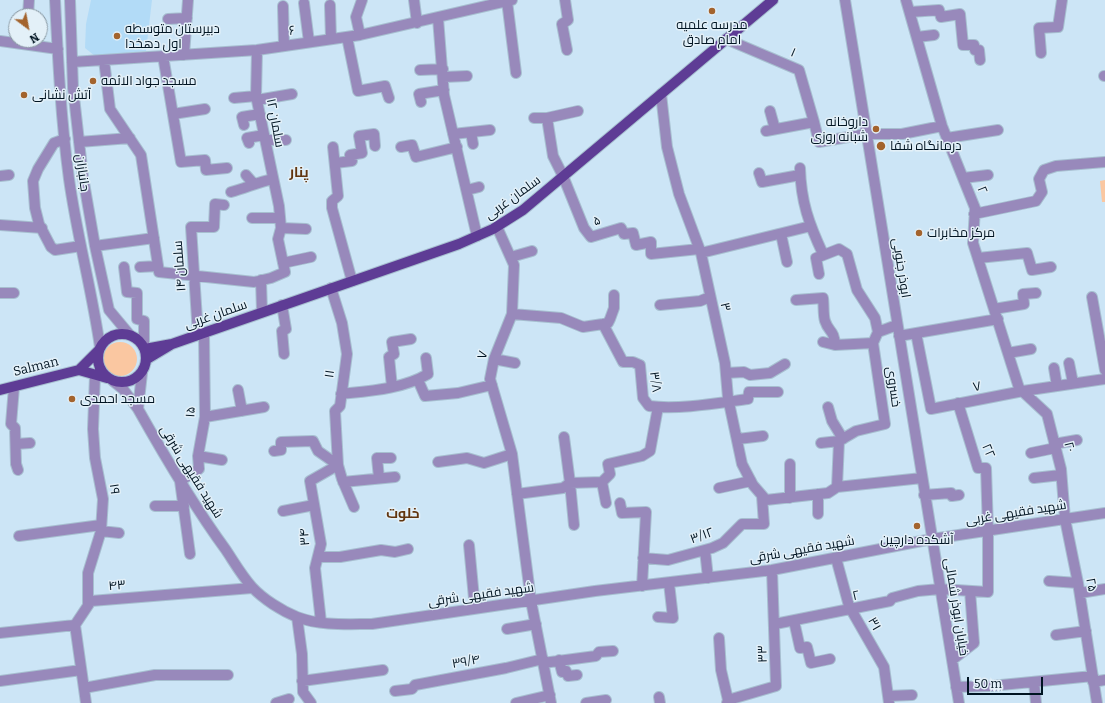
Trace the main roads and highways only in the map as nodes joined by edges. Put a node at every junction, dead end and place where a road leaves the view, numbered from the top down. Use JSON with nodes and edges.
{"nodes":[{"id":1,"x":773,"y":0,"type":"edge"},
{"id":2,"x":99,"y":348,"type":"junction"},
{"id":3,"x":145,"y":352,"type":"junction"},
{"id":4,"x":79,"y":370,"type":"junction"},
{"id":5,"x":110,"y":379,"type":"junction"},
{"id":6,"x":0,"y":390,"type":"edge"}],
"edges":[{"from":1,"to":3,"type":"main road","name":"سلمان غربی"},
{"from":2,"to":3,"type":"main road"},
{"from":2,"to":4,"type":"main road"},
{"from":2,"to":5,"type":"main road"},
{"from":3,"to":5,"type":"main road"},
{"from":4,"to":5,"type":"main road"},
{"from":4,"to":6,"type":"main road","name":"Salman"}]}
